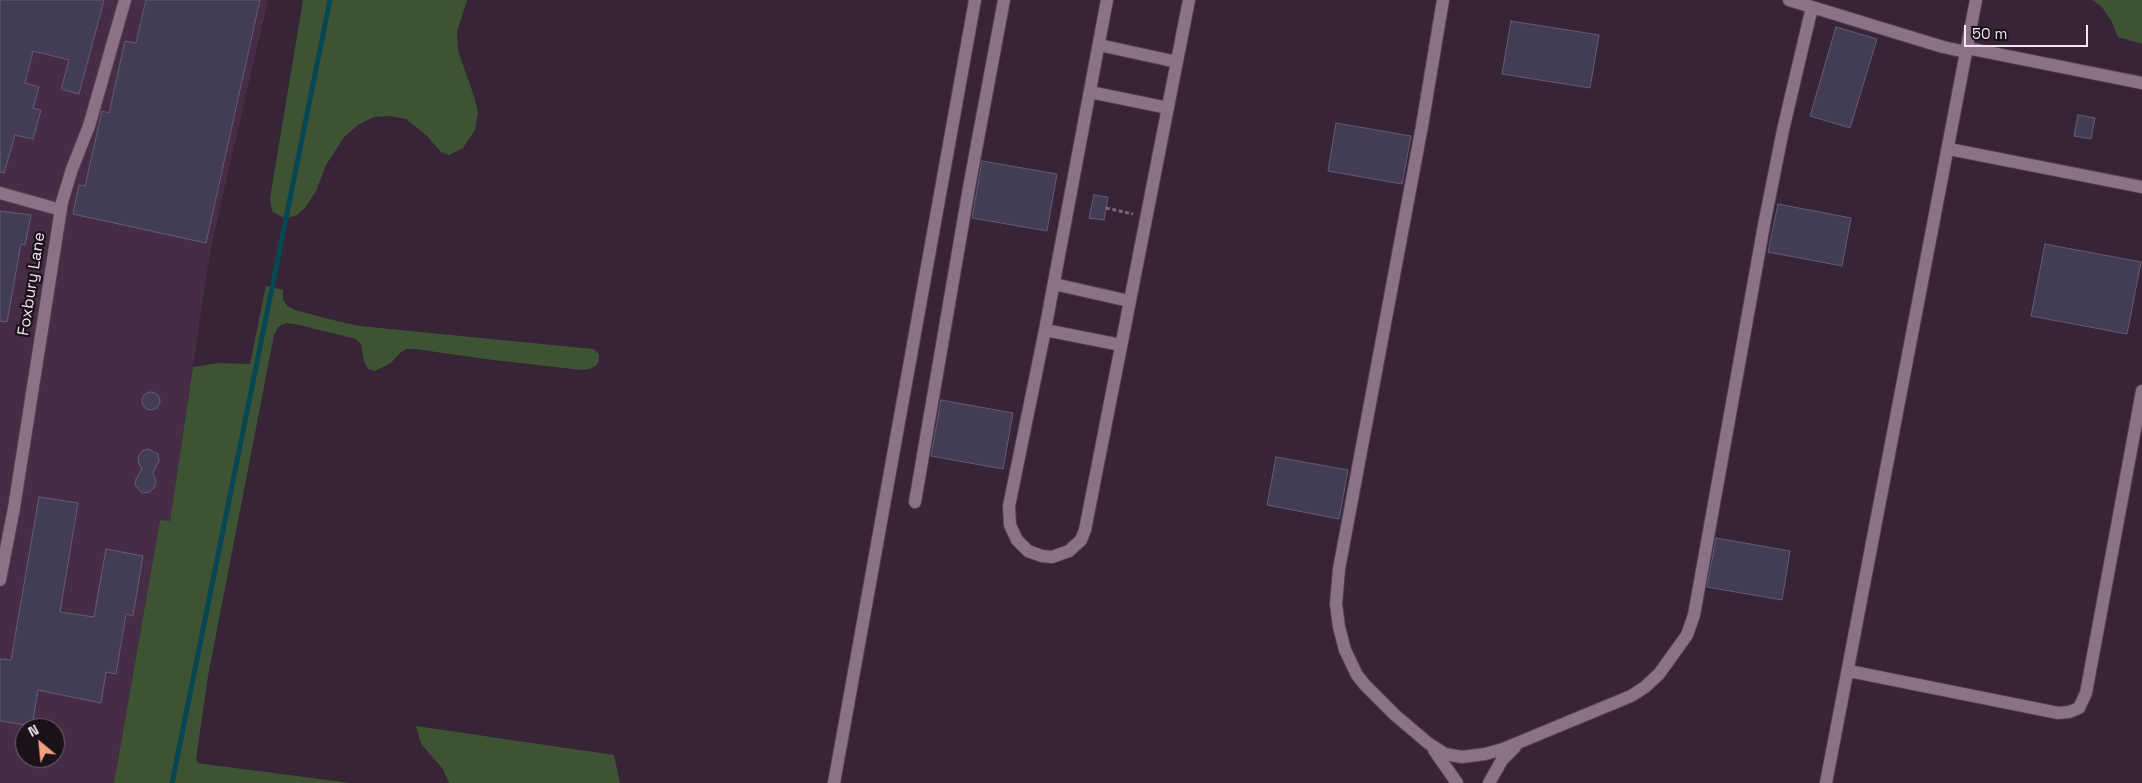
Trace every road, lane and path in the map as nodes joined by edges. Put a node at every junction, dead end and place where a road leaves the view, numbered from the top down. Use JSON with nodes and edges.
{"nodes":[{"id":1,"x":125,"y":0,"type":"edge"},
{"id":2,"x":975,"y":0,"type":"edge"},
{"id":3,"x":1004,"y":0,"type":"edge"},
{"id":4,"x":1107,"y":0,"type":"edge"},
{"id":5,"x":1189,"y":0,"type":"edge"},
{"id":6,"x":1443,"y":0,"type":"edge"},
{"id":7,"x":1976,"y":0,"type":"edge"},
{"id":8,"x":1801,"y":3,"type":"edge"},
{"id":9,"x":1099,"y":45,"type":"junction"},
{"id":10,"x":1966,"y":50,"type":"junction"},
{"id":11,"x":1177,"y":62,"type":"junction"},
{"id":12,"x":2142,"y":83,"type":"edge"},
{"id":13,"x":1090,"y":92,"type":"junction"},
{"id":14,"x":1168,"y":108,"type":"junction"},
{"id":15,"x":1949,"y":149,"type":"junction"},
{"id":16,"x":2142,"y":187,"type":"edge"},
{"id":17,"x":0,"y":193,"type":"edge"},
{"id":18,"x":1106,"y":208,"type":"dead end"},
{"id":19,"x":61,"y":210,"type":"junction"},
{"id":20,"x":1146,"y":216,"type":"junction"},
{"id":21,"x":1054,"y":284,"type":"junction"},
{"id":22,"x":1129,"y":301,"type":"junction"},
{"id":23,"x":1045,"y":330,"type":"junction"},
{"id":24,"x":1121,"y":345,"type":"junction"},
{"id":25,"x":2142,"y":391,"type":"edge"},
{"id":26,"x":915,"y":502,"type":"dead end"},
{"id":27,"x":0,"y":580,"type":"edge"},
{"id":28,"x":1849,"y":671,"type":"junction"},
{"id":29,"x":1523,"y":741,"type":"junction"},
{"id":30,"x":1428,"y":743,"type":"junction"},
{"id":31,"x":834,"y":783,"type":"edge"},
{"id":32,"x":1457,"y":783,"type":"edge"},
{"id":33,"x":1488,"y":783,"type":"edge"},
{"id":34,"x":1826,"y":783,"type":"edge"}],
"edges":[{"from":1,"to":19,"type":"lane","name":"Foxbury Lane"},
{"from":2,"to":31,"type":"lane"},
{"from":3,"to":26,"type":"lane"},
{"from":4,"to":9,"type":"lane"},
{"from":5,"to":11,"type":"lane"},
{"from":6,"to":30,"type":"lane"},
{"from":7,"to":10,"type":"lane"},
{"from":8,"to":10,"type":"lane"},
{"from":8,"to":29,"type":"lane"},
{"from":9,"to":11,"type":"lane"},
{"from":9,"to":13,"type":"lane"},
{"from":10,"to":12,"type":"lane"},
{"from":10,"to":15,"type":"lane"},
{"from":11,"to":14,"type":"lane"},
{"from":13,"to":14,"type":"lane"},
{"from":13,"to":21,"type":"lane"},
{"from":14,"to":20,"type":"lane"},
{"from":15,"to":16,"type":"lane"},
{"from":15,"to":28,"type":"lane"},
{"from":17,"to":19,"type":"lane"},
{"from":18,"to":20,"type":"path"},
{"from":19,"to":27,"type":"lane","name":"Foxbury Lane"},
{"from":20,"to":22,"type":"lane"},
{"from":21,"to":22,"type":"lane"},
{"from":21,"to":23,"type":"lane"},
{"from":22,"to":24,"type":"lane"},
{"from":23,"to":24,"type":"lane"},
{"from":23,"to":24,"type":"lane"},
{"from":25,"to":28,"type":"lane"},
{"from":28,"to":34,"type":"lane"},
{"from":29,"to":30,"type":"lane"},
{"from":29,"to":33,"type":"lane"},
{"from":30,"to":32,"type":"lane"}]}
